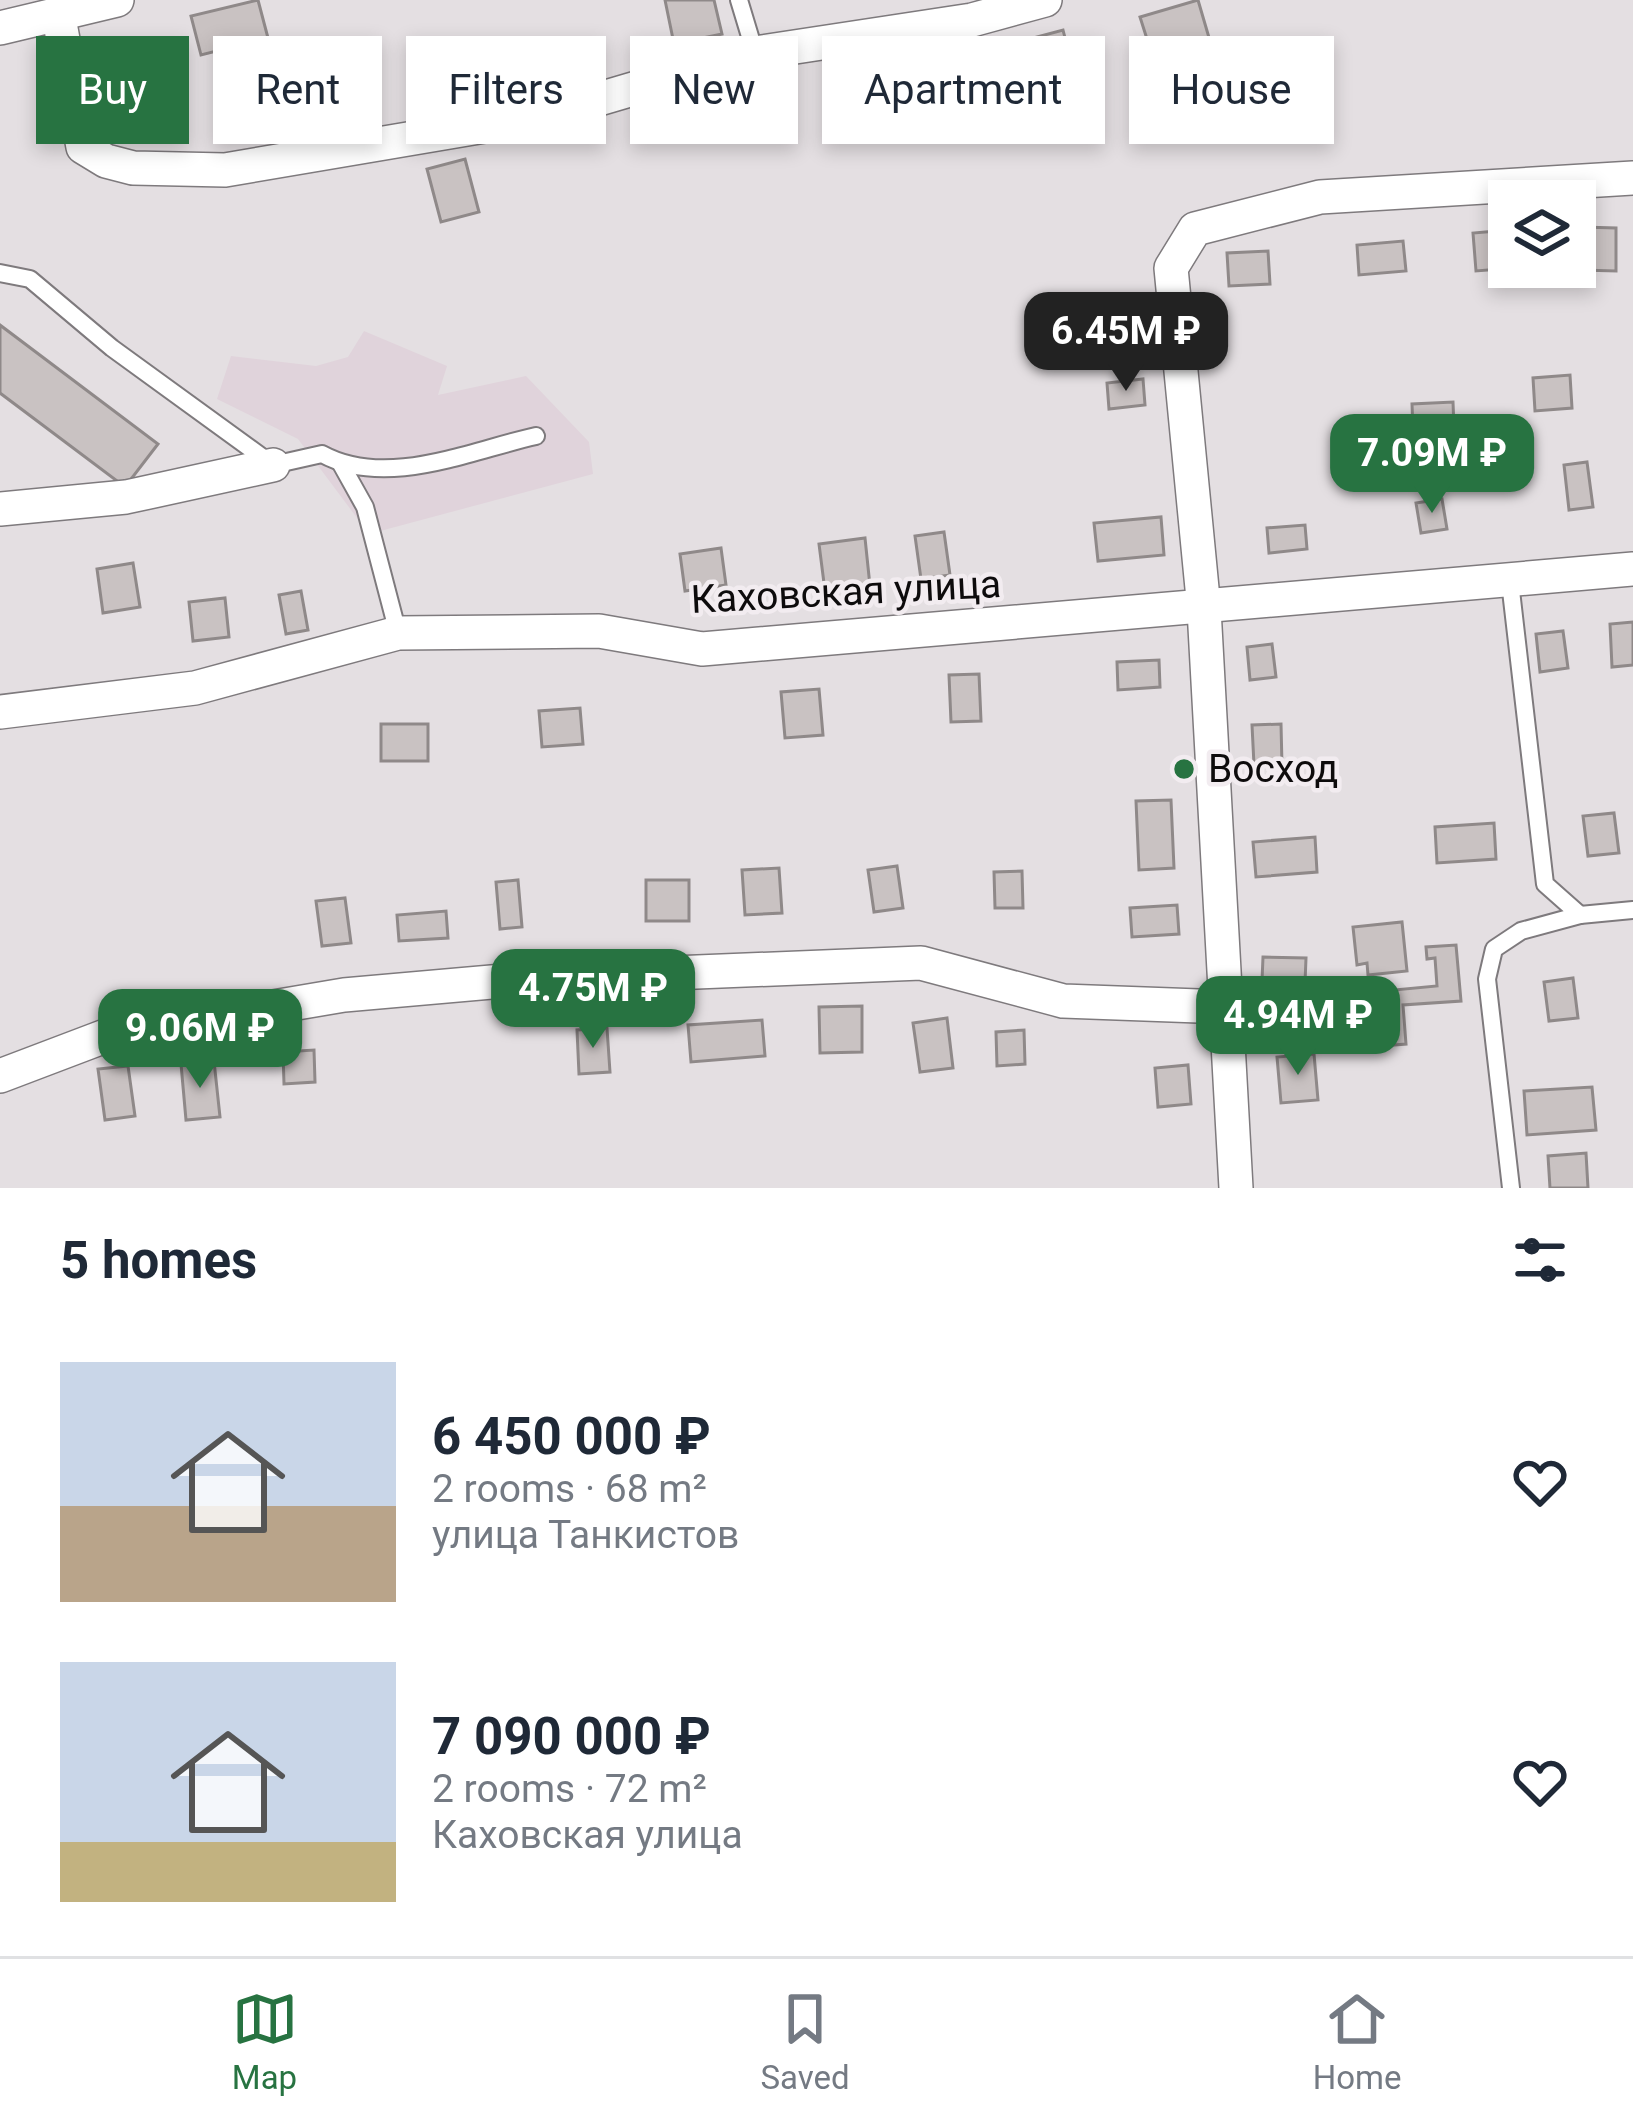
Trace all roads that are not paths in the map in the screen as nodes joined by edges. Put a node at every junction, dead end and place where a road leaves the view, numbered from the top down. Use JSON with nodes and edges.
{"nodes":[{"id":1,"x":117,"y":0,"type":"edge"},
{"id":2,"x":739,"y":0,"type":"edge"},
{"id":3,"x":1045,"y":0,"type":"edge"},
{"id":4,"x":59,"y":18,"type":"junction"},
{"id":5,"x":0,"y":28,"type":"edge"},
{"id":6,"x":750,"y":36,"type":"edge"},
{"id":7,"x":798,"y":46,"type":"edge"},
{"id":8,"x":630,"y":89,"type":"edge"},
{"id":9,"x":1633,"y":178,"type":"edge"},
{"id":10,"x":0,"y":273,"type":"edge"},
{"id":11,"x":536,"y":436,"type":"dead end"},
{"id":12,"x":341,"y":464,"type":"junction"},
{"id":13,"x":273,"y":465,"type":"junction"},
{"id":14,"x":0,"y":509,"type":"edge"},
{"id":15,"x":1633,"y":569,"type":"edge"},
{"id":16,"x":1510,"y":582,"type":"junction"},
{"id":17,"x":1204,"y":609,"type":"junction"},
{"id":18,"x":398,"y":632,"type":"junction"},
{"id":19,"x":0,"y":712,"type":"edge"},
{"id":20,"x":1633,"y":910,"type":"edge"},
{"id":21,"x":1580,"y":915,"type":"junction"},
{"id":22,"x":1226,"y":1007,"type":"junction"},
{"id":23,"x":0,"y":1076,"type":"edge"},
{"id":24,"x":1236,"y":1188,"type":"edge"},
{"id":25,"x":1511,"y":1188,"type":"edge"}],
"edges":[{"from":1,"to":4,"type":"street"},
{"from":2,"to":6,"type":"lane"},
{"from":3,"to":7,"type":"street"},
{"from":4,"to":5,"type":"street"},
{"from":4,"to":8,"type":"street"},
{"from":9,"to":17,"type":"street"},
{"from":10,"to":13,"type":"lane"},
{"from":11,"to":12,"type":"lane"},
{"from":12,"to":13,"type":"lane"},
{"from":12,"to":18,"type":"lane"},
{"from":13,"to":14,"type":"street"},
{"from":15,"to":16,"type":"street","name":"Каховская улица"},
{"from":16,"to":17,"type":"street","name":"Каховская улица"},
{"from":16,"to":21,"type":"lane"},
{"from":17,"to":18,"type":"street","name":"Каховская улица"},
{"from":17,"to":22,"type":"street"},
{"from":18,"to":19,"type":"street","name":"Каховская улица"},
{"from":20,"to":21,"type":"lane"},
{"from":21,"to":25,"type":"lane"},
{"from":22,"to":23,"type":"street"},
{"from":22,"to":24,"type":"street"}]}
